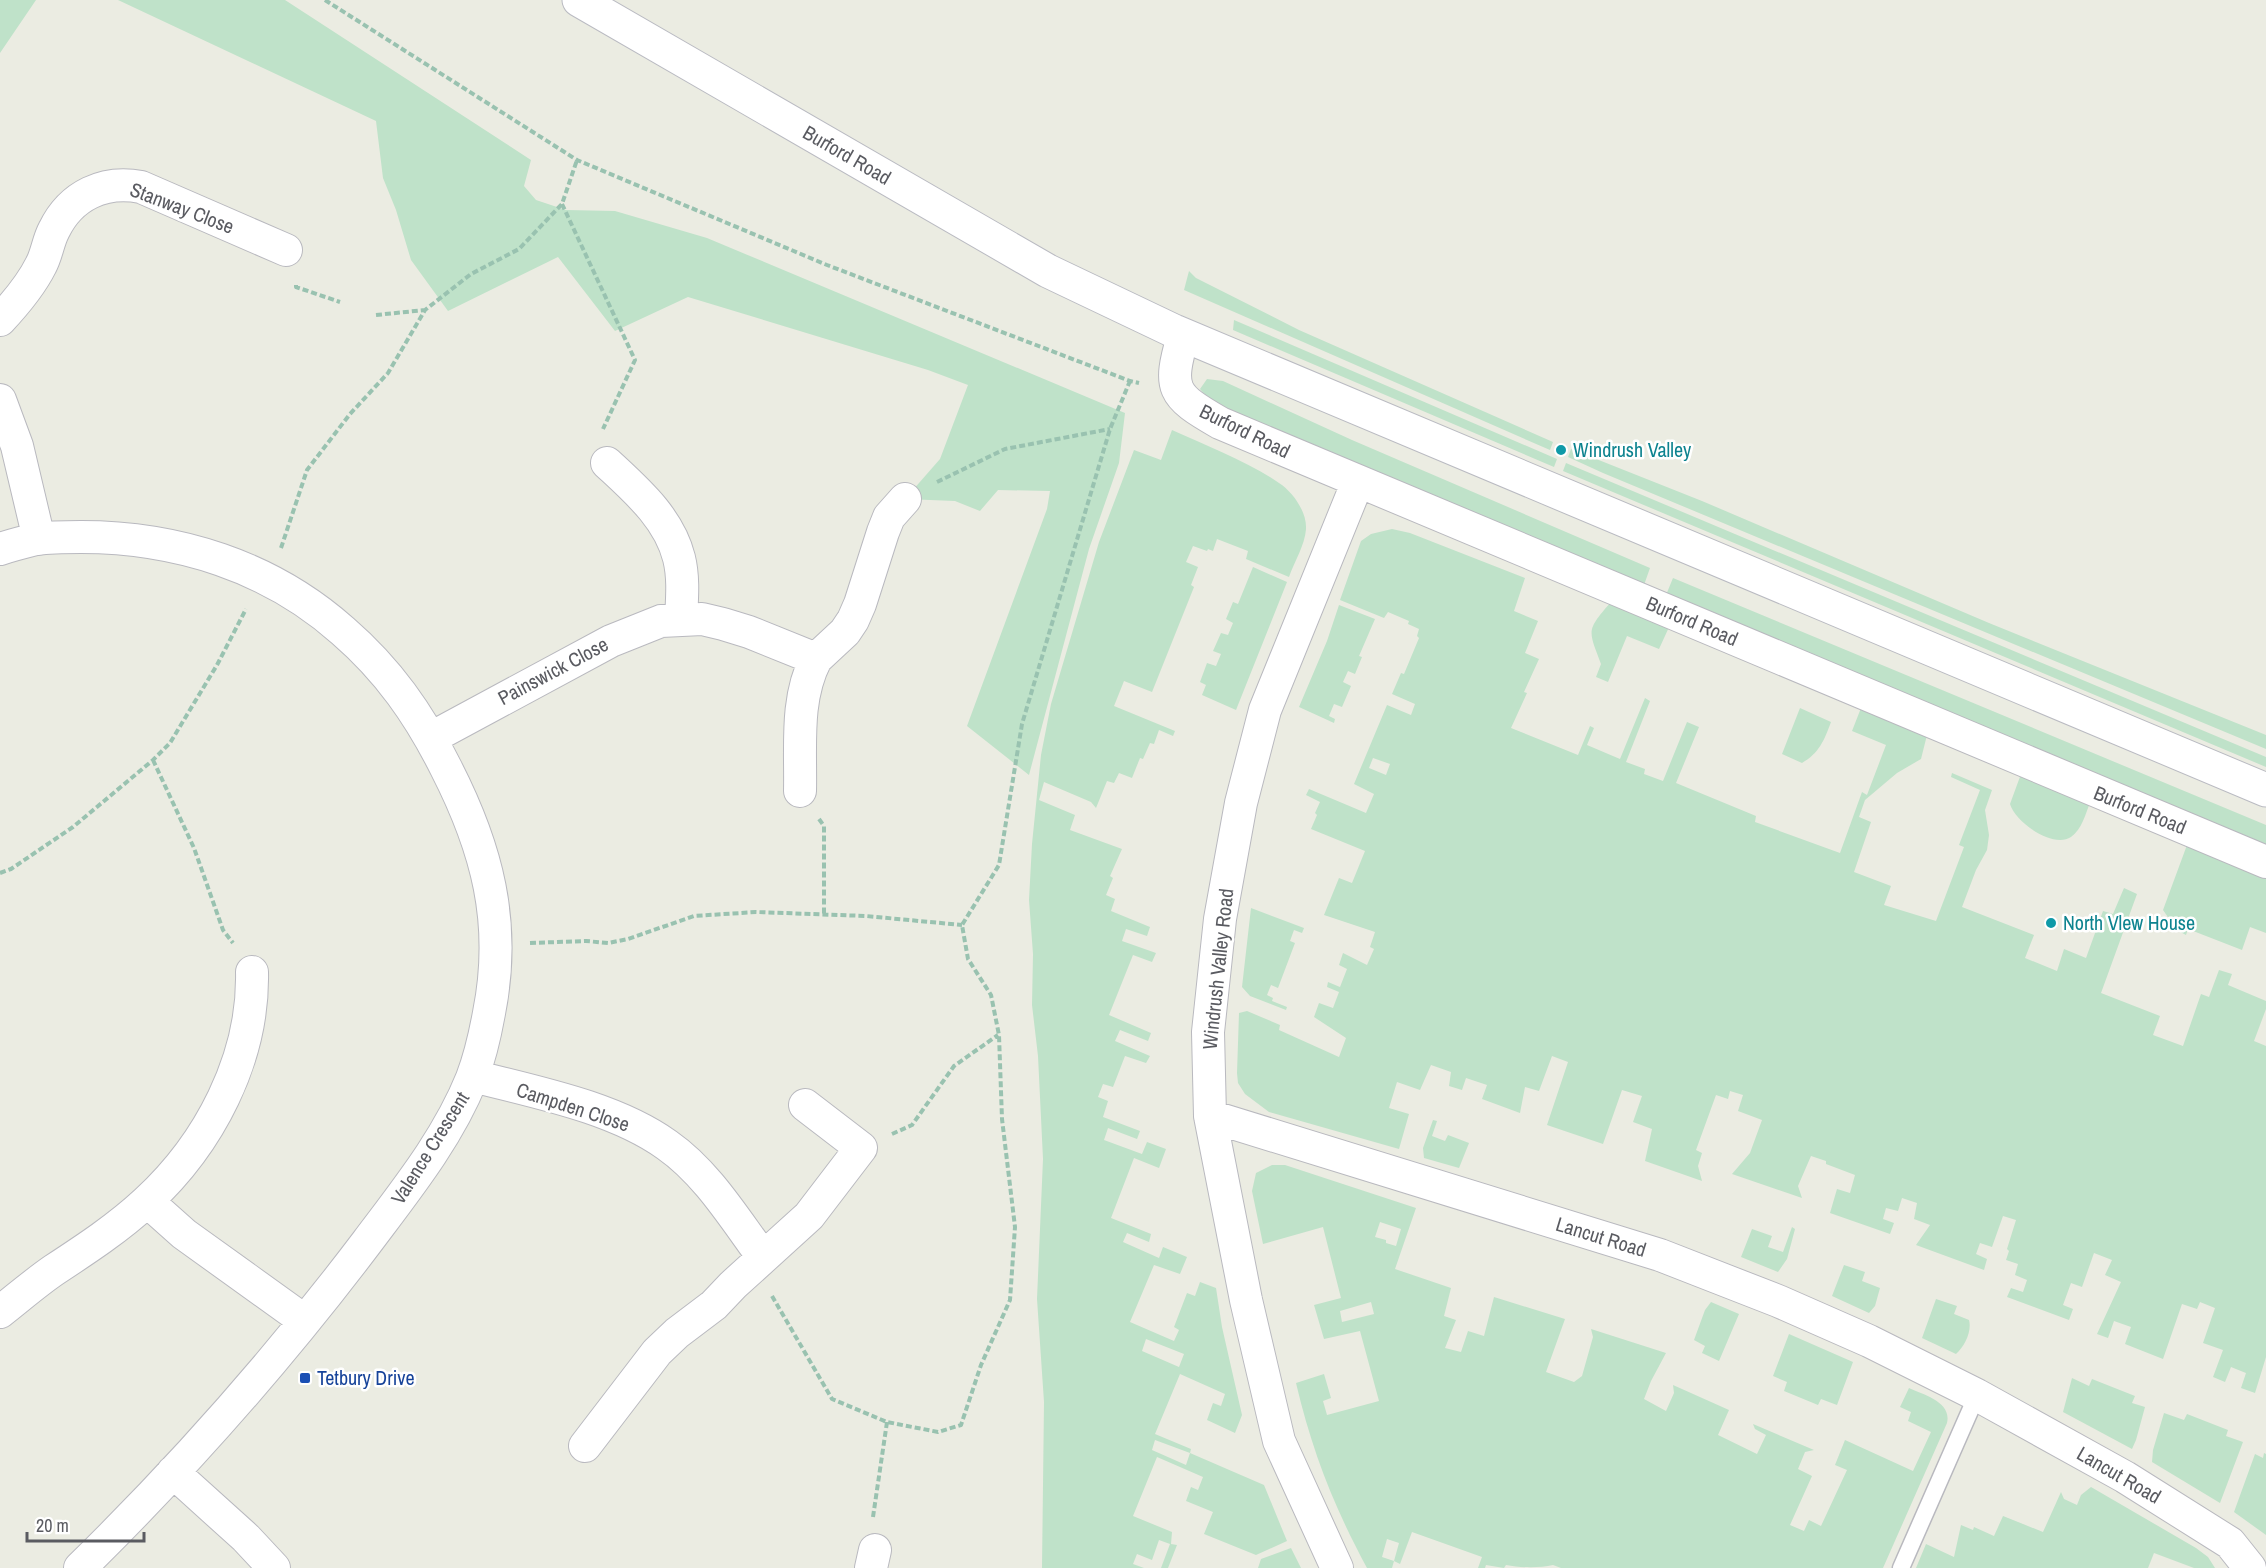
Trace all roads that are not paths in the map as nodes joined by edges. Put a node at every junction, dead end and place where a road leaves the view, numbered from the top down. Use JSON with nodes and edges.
{"nodes":[{"id":1,"x":579,"y":0,"type":"edge"},
{"id":2,"x":286,"y":250,"type":"dead end"},
{"id":3,"x":0,"y":320,"type":"edge"},
{"id":4,"x":1183,"y":336,"type":"junction"},
{"id":5,"x":0,"y":400,"type":"edge"},
{"id":6,"x":607,"y":463,"type":"road end"},
{"id":7,"x":1358,"y":481,"type":"junction"},
{"id":8,"x":905,"y":498,"type":"road end"},
{"id":9,"x":39,"y":539,"type":"junction"},
{"id":10,"x":0,"y":549,"type":"edge"},
{"id":11,"x":681,"y":619,"type":"junction"},
{"id":12,"x":816,"y":659,"type":"junction"},
{"id":13,"x":431,"y":738,"type":"junction"},
{"id":14,"x":2266,"y":790,"type":"edge"},
{"id":15,"x":801,"y":791,"type":"road end"},
{"id":16,"x":2266,"y":862,"type":"edge"},
{"id":17,"x":252,"y":972,"type":"road end"},
{"id":18,"x":472,"y":1076,"type":"junction"},
{"id":19,"x":805,"y":1105,"type":"dead end"},
{"id":20,"x":1210,"y":1116,"type":"junction"},
{"id":21,"x":147,"y":1201,"type":"junction"},
{"id":22,"x":763,"y":1257,"type":"junction"},
{"id":23,"x":0,"y":1312,"type":"edge"},
{"id":24,"x":305,"y":1321,"type":"junction"},
{"id":25,"x":1977,"y":1395,"type":"junction"},
{"id":26,"x":585,"y":1446,"type":"dead end"},
{"id":27,"x":172,"y":1472,"type":"junction"},
{"id":28,"x":80,"y":1568,"type":"edge"},
{"id":29,"x":274,"y":1568,"type":"edge"},
{"id":30,"x":1337,"y":1568,"type":"edge"},
{"id":31,"x":1901,"y":1568,"type":"edge"},
{"id":32,"x":2250,"y":1568,"type":"edge"}],
"edges":[{"from":1,"to":4,"type":"main road","name":"Burford Road"},
{"from":2,"to":3,"type":"street","name":"Stanway Close"},
{"from":4,"to":7,"type":"street","name":"Burford Road"},
{"from":4,"to":14,"type":"main road","name":"Burford Road"},
{"from":5,"to":9,"type":"street"},
{"from":6,"to":11,"type":"street"},
{"from":7,"to":16,"type":"street","name":"Burford Road"},
{"from":7,"to":20,"type":"street","name":"Windrush Valley Road"},
{"from":8,"to":12,"type":"street"},
{"from":9,"to":10,"type":"street","name":"Valence Crescent"},
{"from":9,"to":13,"type":"street","name":"Valence Crescent"},
{"from":11,"to":12,"type":"street","name":"Painswick Close"},
{"from":11,"to":13,"type":"street","name":"Painswick Close"},
{"from":12,"to":15,"type":"street"},
{"from":13,"to":18,"type":"street","name":"Valence Crescent"},
{"from":17,"to":21,"type":"street"},
{"from":18,"to":22,"type":"street","name":"Campden Close"},
{"from":18,"to":24,"type":"street","name":"Valence Crescent"},
{"from":19,"to":22,"type":"street"},
{"from":20,"to":25,"type":"street","name":"Lancut Road"},
{"from":20,"to":30,"type":"street","name":"Windrush Valley Road"},
{"from":21,"to":23,"type":"street"},
{"from":21,"to":24,"type":"street"},
{"from":22,"to":26,"type":"street"},
{"from":24,"to":27,"type":"street","name":"Valence Crescent"},
{"from":25,"to":31,"type":"lane"},
{"from":25,"to":32,"type":"street","name":"Lancut Road"},
{"from":27,"to":28,"type":"street","name":"Valence Crescent"},
{"from":27,"to":29,"type":"street"}]}
